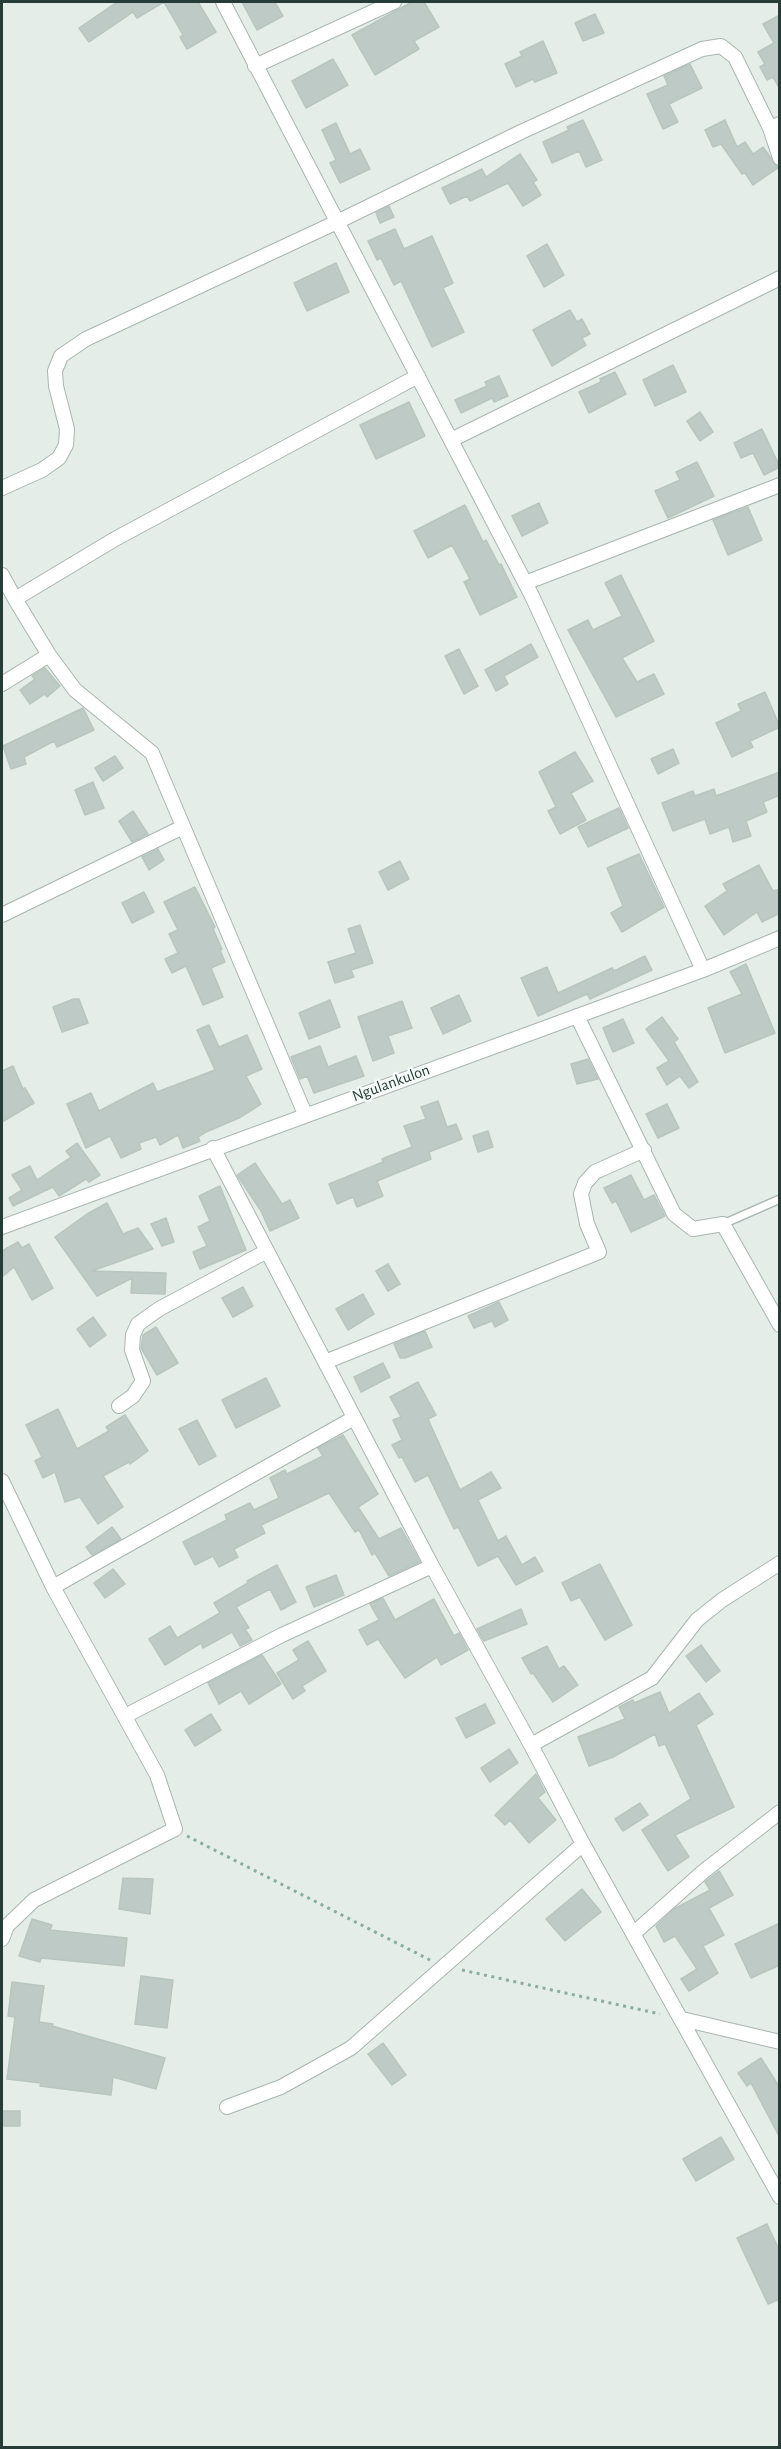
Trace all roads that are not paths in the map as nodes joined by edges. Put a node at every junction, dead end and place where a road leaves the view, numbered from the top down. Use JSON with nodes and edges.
{"nodes":[{"id":1,"x":223,"y":2,"type":"edge"},
{"id":2,"x":394,"y":2,"type":"edge"},
{"id":3,"x":255,"y":66,"type":"junction"},
{"id":4,"x":775,"y":126,"type":"edge"},
{"id":5,"x":780,"y":158,"type":"edge"},
{"id":6,"x":337,"y":222,"type":"junction"},
{"id":7,"x":780,"y":278,"type":"edge"},
{"id":8,"x":418,"y":376,"type":"junction"},
{"id":9,"x":451,"y":440,"type":"junction"},
{"id":10,"x":780,"y":485,"type":"edge"},
{"id":11,"x":2,"y":489,"type":"edge"},
{"id":12,"x":2,"y":575,"type":"edge"},
{"id":13,"x":525,"y":583,"type":"junction"},
{"id":14,"x":15,"y":599,"type":"junction"},
{"id":15,"x":49,"y":656,"type":"junction"},
{"id":16,"x":2,"y":684,"type":"edge"},
{"id":17,"x":183,"y":827,"type":"junction"},
{"id":18,"x":2,"y":915,"type":"edge"},
{"id":19,"x":780,"y":938,"type":"edge"},
{"id":20,"x":703,"y":970,"type":"junction"},
{"id":21,"x":577,"y":1016,"type":"junction"},
{"id":22,"x":304,"y":1114,"type":"junction"},
{"id":23,"x":213,"y":1148,"type":"junction"},
{"id":24,"x":644,"y":1150,"type":"junction"},
{"id":25,"x":780,"y":1199,"type":"edge"},
{"id":26,"x":723,"y":1224,"type":"junction"},
{"id":27,"x":2,"y":1227,"type":"edge"},
{"id":28,"x":267,"y":1251,"type":"junction"},
{"id":29,"x":780,"y":1325,"type":"edge"},
{"id":30,"x":325,"y":1362,"type":"junction"},
{"id":31,"x":119,"y":1406,"type":"dead end"},
{"id":32,"x":354,"y":1418,"type":"junction"},
{"id":33,"x":2,"y":1481,"type":"edge"},
{"id":34,"x":780,"y":1563,"type":"edge"},
{"id":35,"x":432,"y":1566,"type":"junction"},
{"id":36,"x":53,"y":1587,"type":"junction"},
{"id":37,"x":125,"y":1716,"type":"junction"},
{"id":38,"x":531,"y":1745,"type":"junction"},
{"id":39,"x":780,"y":1812,"type":"edge"},
{"id":40,"x":583,"y":1844,"type":"junction"},
{"id":41,"x":633,"y":1934,"type":"junction"},
{"id":42,"x":2,"y":1940,"type":"edge"},
{"id":43,"x":682,"y":2019,"type":"junction"},
{"id":44,"x":780,"y":2042,"type":"edge"},
{"id":45,"x":227,"y":2107,"type":"dead end"},
{"id":46,"x":780,"y":2197,"type":"edge"}],
"edges":[{"from":1,"to":3,"type":"street"},
{"from":2,"to":3,"type":"street"},
{"from":3,"to":6,"type":"street"},
{"from":4,"to":5,"type":"street"},
{"from":4,"to":6,"type":"street"},
{"from":6,"to":8,"type":"street"},
{"from":6,"to":11,"type":"street"},
{"from":7,"to":9,"type":"street"},
{"from":8,"to":9,"type":"street"},
{"from":8,"to":14,"type":"street"},
{"from":9,"to":13,"type":"street"},
{"from":10,"to":13,"type":"street"},
{"from":12,"to":14,"type":"street"},
{"from":13,"to":20,"type":"street"},
{"from":14,"to":15,"type":"street"},
{"from":15,"to":16,"type":"street"},
{"from":15,"to":17,"type":"street"},
{"from":17,"to":18,"type":"street"},
{"from":17,"to":22,"type":"street"},
{"from":19,"to":20,"type":"street","name":"Ngulankulon"},
{"from":20,"to":21,"type":"street","name":"Ngulankulon"},
{"from":21,"to":22,"type":"street","name":"Ngulankulon"},
{"from":21,"to":24,"type":"street"},
{"from":22,"to":23,"type":"street","name":"Ngulankulon"},
{"from":23,"to":27,"type":"street","name":"Ngulankulon"},
{"from":23,"to":28,"type":"street"},
{"from":24,"to":26,"type":"street"},
{"from":24,"to":30,"type":"street"},
{"from":25,"to":26,"type":"lane"},
{"from":26,"to":29,"type":"street"},
{"from":28,"to":30,"type":"street"},
{"from":28,"to":31,"type":"street"},
{"from":30,"to":32,"type":"street"},
{"from":32,"to":35,"type":"street"},
{"from":32,"to":36,"type":"street"},
{"from":33,"to":36,"type":"street"},
{"from":34,"to":38,"type":"street"},
{"from":35,"to":37,"type":"street"},
{"from":35,"to":38,"type":"street"},
{"from":36,"to":37,"type":"street"},
{"from":37,"to":42,"type":"street"},
{"from":38,"to":40,"type":"street"},
{"from":39,"to":41,"type":"street"},
{"from":40,"to":41,"type":"street"},
{"from":40,"to":45,"type":"street"},
{"from":41,"to":43,"type":"street"},
{"from":43,"to":44,"type":"street"},
{"from":43,"to":46,"type":"street"}]}
